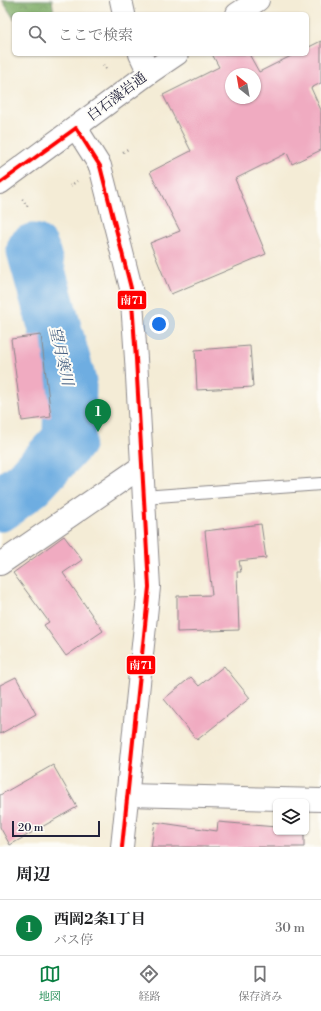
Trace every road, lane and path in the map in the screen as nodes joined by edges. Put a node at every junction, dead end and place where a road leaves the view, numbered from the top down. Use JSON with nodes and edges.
{"nodes":[{"id":1,"x":121,"y":0,"type":"edge"},
{"id":2,"x":258,"y":0,"type":"edge"},
{"id":3,"x":124,"y":12,"type":"edge"},
{"id":4,"x":240,"y":12,"type":"edge"},
{"id":5,"x":170,"y":56,"type":"edge"},
{"id":6,"x":144,"y":64,"type":"edge"},
{"id":7,"x":76,"y":128,"type":"junction"},
{"id":8,"x":0,"y":183,"type":"edge"},
{"id":9,"x":142,"y":467,"type":"junction"},
{"id":10,"x":321,"y":484,"type":"edge"},
{"id":11,"x":143,"y":497,"type":"junction"},
{"id":12,"x":0,"y":564,"type":"edge"},
{"id":13,"x":128,"y":795,"type":"junction"},
{"id":14,"x":321,"y":800,"type":"edge"},
{"id":15,"x":122,"y":847,"type":"edge"}],
"edges":[{"from":1,"to":3,"type":"street"},
{"from":2,"to":4,"type":"street"},
{"from":5,"to":6,"type":"street","name":"白石藻岩通"},
{"from":6,"to":7,"type":"street","name":"白石藻岩通"},
{"from":7,"to":8,"type":"street","name":"白石藻岩通"},
{"from":7,"to":9,"type":"street"},
{"from":9,"to":11,"type":"street"},
{"from":9,"to":12,"type":"street"},
{"from":10,"to":11,"type":"lane"},
{"from":11,"to":13,"type":"street"},
{"from":13,"to":14,"type":"street"},
{"from":13,"to":15,"type":"street"}]}
